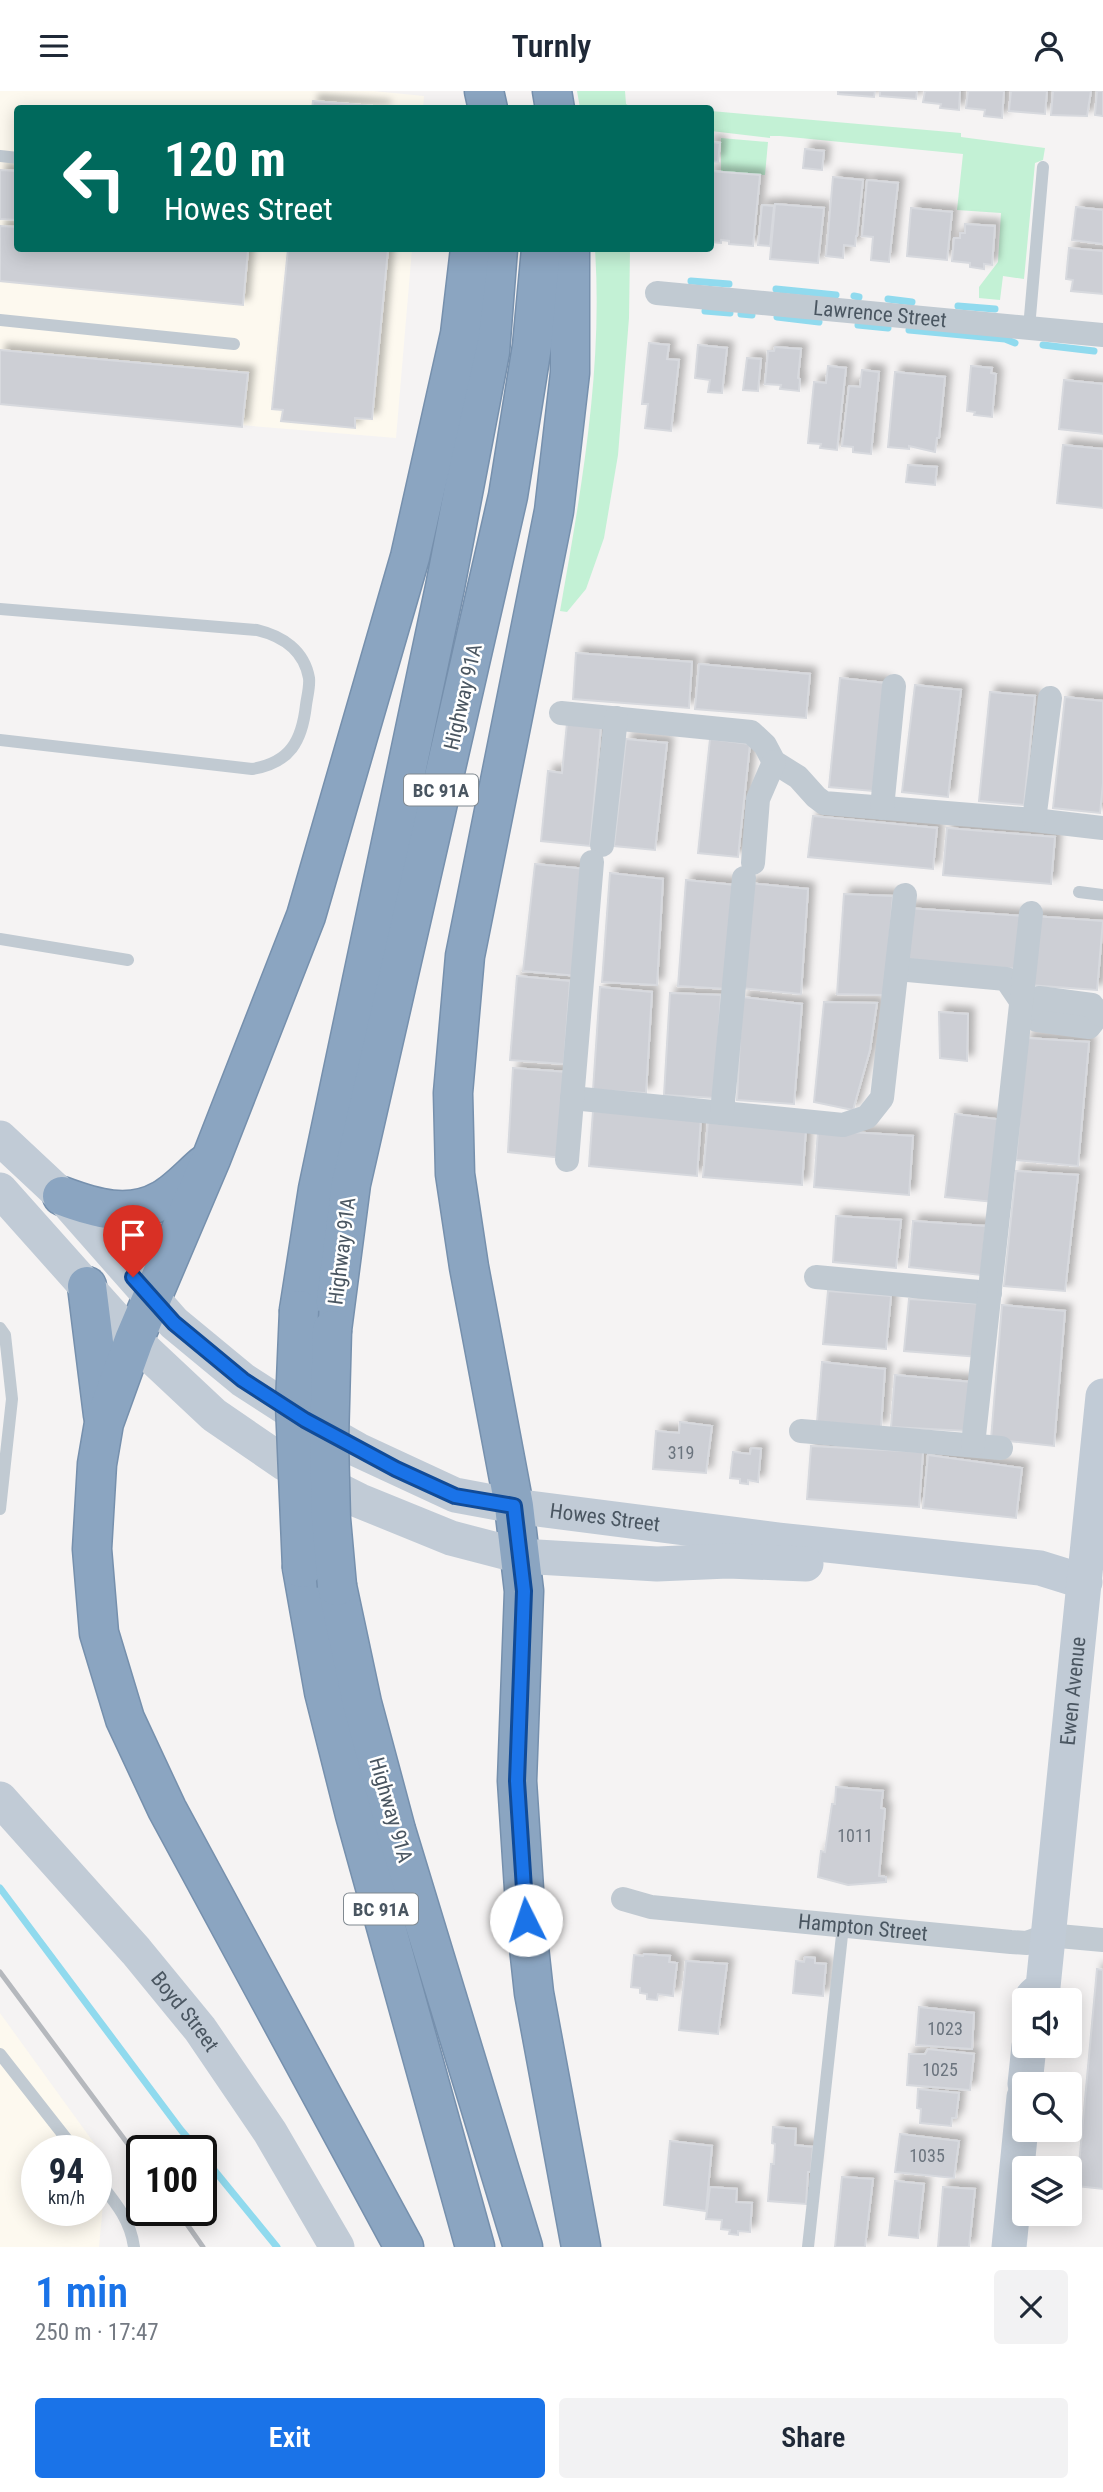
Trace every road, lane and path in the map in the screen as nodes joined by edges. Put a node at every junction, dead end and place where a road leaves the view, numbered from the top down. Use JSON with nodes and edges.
{"nodes":[{"id":1,"x":1043,"y":167,"type":"dead end"},
{"id":2,"x":470,"y":252,"type":"edge"},
{"id":3,"x":498,"y":252,"type":"edge"},
{"id":4,"x":541,"y":252,"type":"edge"},
{"id":5,"x":570,"y":252,"type":"edge"},
{"id":6,"x":657,"y":293,"type":"dead end"},
{"id":7,"x":0,"y":320,"type":"edge"},
{"id":8,"x":1029,"y":328,"type":"junction"},
{"id":9,"x":1103,"y":335,"type":"edge"},
{"id":10,"x":233,"y":344,"type":"dead end"},
{"id":11,"x":0,"y":609,"type":"edge"},
{"id":12,"x":894,"y":686,"type":"dead end"},
{"id":13,"x":1050,"y":698,"type":"dead end"},
{"id":14,"x":561,"y":713,"type":"dead end"},
{"id":15,"x":616,"y":718,"type":"junction"},
{"id":16,"x":0,"y":740,"type":"edge"},
{"id":17,"x":774,"y":762,"type":"junction"},
{"id":18,"x":882,"y":809,"type":"junction"},
{"id":19,"x":1034,"y":820,"type":"junction"},
{"id":20,"x":1103,"y":828,"type":"edge"},
{"id":21,"x":1079,"y":891,"type":"dead end"},
{"id":22,"x":905,"y":895,"type":"dead end"},
{"id":23,"x":1103,"y":895,"type":"edge"},
{"id":24,"x":1031,"y":913,"type":"dead end"},
{"id":25,"x":0,"y":939,"type":"edge"},
{"id":26,"x":128,"y":960,"type":"dead end"},
{"id":27,"x":897,"y":969,"type":"junction"},
{"id":28,"x":1025,"y":1007,"type":"junction"},
{"id":29,"x":1101,"y":1014,"type":"edge"},
{"id":30,"x":572,"y":1098,"type":"junction"},
{"id":31,"x":722,"y":1113,"type":"junction"},
{"id":32,"x":0,"y":1138,"type":"edge"},
{"id":33,"x":211,"y":1159,"type":"junction"},
{"id":34,"x":567,"y":1160,"type":"dead end"},
{"id":35,"x":0,"y":1190,"type":"edge"},
{"id":36,"x":62,"y":1196,"type":"junction"},
{"id":37,"x":816,"y":1276,"type":"dead end"},
{"id":38,"x":87,"y":1286,"type":"junction"},
{"id":39,"x":990,"y":1293,"type":"junction"},
{"id":40,"x":151,"y":1297,"type":"junction"},
{"id":41,"x":0,"y":1328,"type":"edge"},
{"id":42,"x":134,"y":1340,"type":"junction"},
{"id":43,"x":1103,"y":1396,"type":"edge"},
{"id":44,"x":104,"y":1423,"type":"junction"},
{"id":45,"x":801,"y":1431,"type":"dead end"},
{"id":46,"x":973,"y":1445,"type":"junction"},
{"id":47,"x":1002,"y":1448,"type":"dead end"},
{"id":48,"x":514,"y":1506,"type":"junction"},
{"id":49,"x":0,"y":1509,"type":"edge"},
{"id":50,"x":520,"y":1556,"type":"junction"},
{"id":51,"x":1094,"y":1583,"type":"edge"},
{"id":52,"x":0,"y":1798,"type":"edge"},
{"id":53,"x":622,"y":1899,"type":"dead end"},
{"id":54,"x":844,"y":1926,"type":"junction"},
{"id":55,"x":1048,"y":1935,"type":"junction"},
{"id":56,"x":1103,"y":1940,"type":"edge"},
{"id":57,"x":1044,"y":1988,"type":"edge"},
{"id":58,"x":0,"y":2054,"type":"edge"},
{"id":59,"x":63,"y":2135,"type":"edge"},
{"id":60,"x":1020,"y":2142,"type":"edge"},
{"id":61,"x":112,"y":2199,"type":"edge"},
{"id":62,"x":1032,"y":2226,"type":"edge"},
{"id":63,"x":134,"y":2247,"type":"edge"},
{"id":64,"x":337,"y":2247,"type":"edge"},
{"id":65,"x":404,"y":2247,"type":"edge"},
{"id":66,"x":475,"y":2247,"type":"edge"},
{"id":67,"x":523,"y":2247,"type":"edge"},
{"id":68,"x":581,"y":2247,"type":"edge"},
{"id":69,"x":808,"y":2247,"type":"edge"},
{"id":70,"x":1009,"y":2247,"type":"edge"},
{"id":71,"x":1030,"y":2247,"type":"edge"}],
"edges":[{"from":1,"to":8,"type":"lane"},
{"from":2,"to":33,"type":"highway"},
{"from":3,"to":66,"type":"highway","name":"Highway 91A","number":"BC 91A","bridge":true},
{"from":4,"to":67,"type":"highway","name":"Highway 91A","number":"BC 91A","bridge":true},
{"from":5,"to":48,"type":"highway"},
{"from":6,"to":8,"type":"street","name":"Lawrence Street"},
{"from":7,"to":10,"type":"lane"},
{"from":8,"to":9,"type":"street","name":"Lawrence Street"},
{"from":11,"to":16,"type":"lane"},
{"from":12,"to":18,"type":"street"},
{"from":13,"to":19,"type":"street"},
{"from":14,"to":15,"type":"street"},
{"from":15,"to":17,"type":"street"},
{"from":15,"to":30,"type":"street"},
{"from":17,"to":18,"type":"street"},
{"from":17,"to":31,"type":"street"},
{"from":18,"to":19,"type":"street"},
{"from":19,"to":20,"type":"street"},
{"from":21,"to":23,"type":"lane"},
{"from":22,"to":27,"type":"street"},
{"from":24,"to":28,"type":"street"},
{"from":25,"to":26,"type":"lane"},
{"from":27,"to":28,"type":"street"},
{"from":27,"to":31,"type":"street"},
{"from":28,"to":29,"type":"street"},
{"from":28,"to":39,"type":"street"},
{"from":30,"to":31,"type":"street"},
{"from":30,"to":34,"type":"street"},
{"from":32,"to":36,"type":"street","name":"Howes Street"},
{"from":33,"to":36,"type":"highway"},
{"from":33,"to":40,"type":"highway"},
{"from":35,"to":38,"type":"street","name":"Howes Street"},
{"from":36,"to":40,"type":"street","name":"Howes Street"},
{"from":37,"to":39,"type":"street"},
{"from":38,"to":42,"type":"street","name":"Howes Street"},
{"from":38,"to":44,"type":"highway"},
{"from":39,"to":46,"type":"street"},
{"from":40,"to":42,"type":"highway"},
{"from":40,"to":48,"type":"street","name":"Howes Street"},
{"from":41,"to":49,"type":"lane"},
{"from":42,"to":44,"type":"highway"},
{"from":42,"to":50,"type":"street","name":"Howes Street"},
{"from":43,"to":51,"type":"street","name":"Ewen Avenue"},
{"from":44,"to":65,"type":"highway"},
{"from":45,"to":46,"type":"street"},
{"from":46,"to":47,"type":"street"},
{"from":48,"to":50,"type":"highway"},
{"from":48,"to":51,"type":"street","name":"Howes Street"},
{"from":50,"to":51,"type":"street","name":"Howes Street"},
{"from":50,"to":68,"type":"highway"},
{"from":51,"to":55,"type":"street","name":"Ewen Avenue"},
{"from":52,"to":64,"type":"street","name":"Boyd Street"},
{"from":53,"to":54,"type":"street","name":"Hampton Street"},
{"from":54,"to":55,"type":"street","name":"Hampton Street"},
{"from":54,"to":69,"type":"lane"},
{"from":55,"to":56,"type":"street","name":"Hampton Street"},
{"from":55,"to":57,"type":"street","name":"Ewen Avenue"},
{"from":58,"to":59,"type":"lane"},
{"from":60,"to":70,"type":"street"},
{"from":61,"to":63,"type":"lane"},
{"from":62,"to":71,"type":"street"}]}
